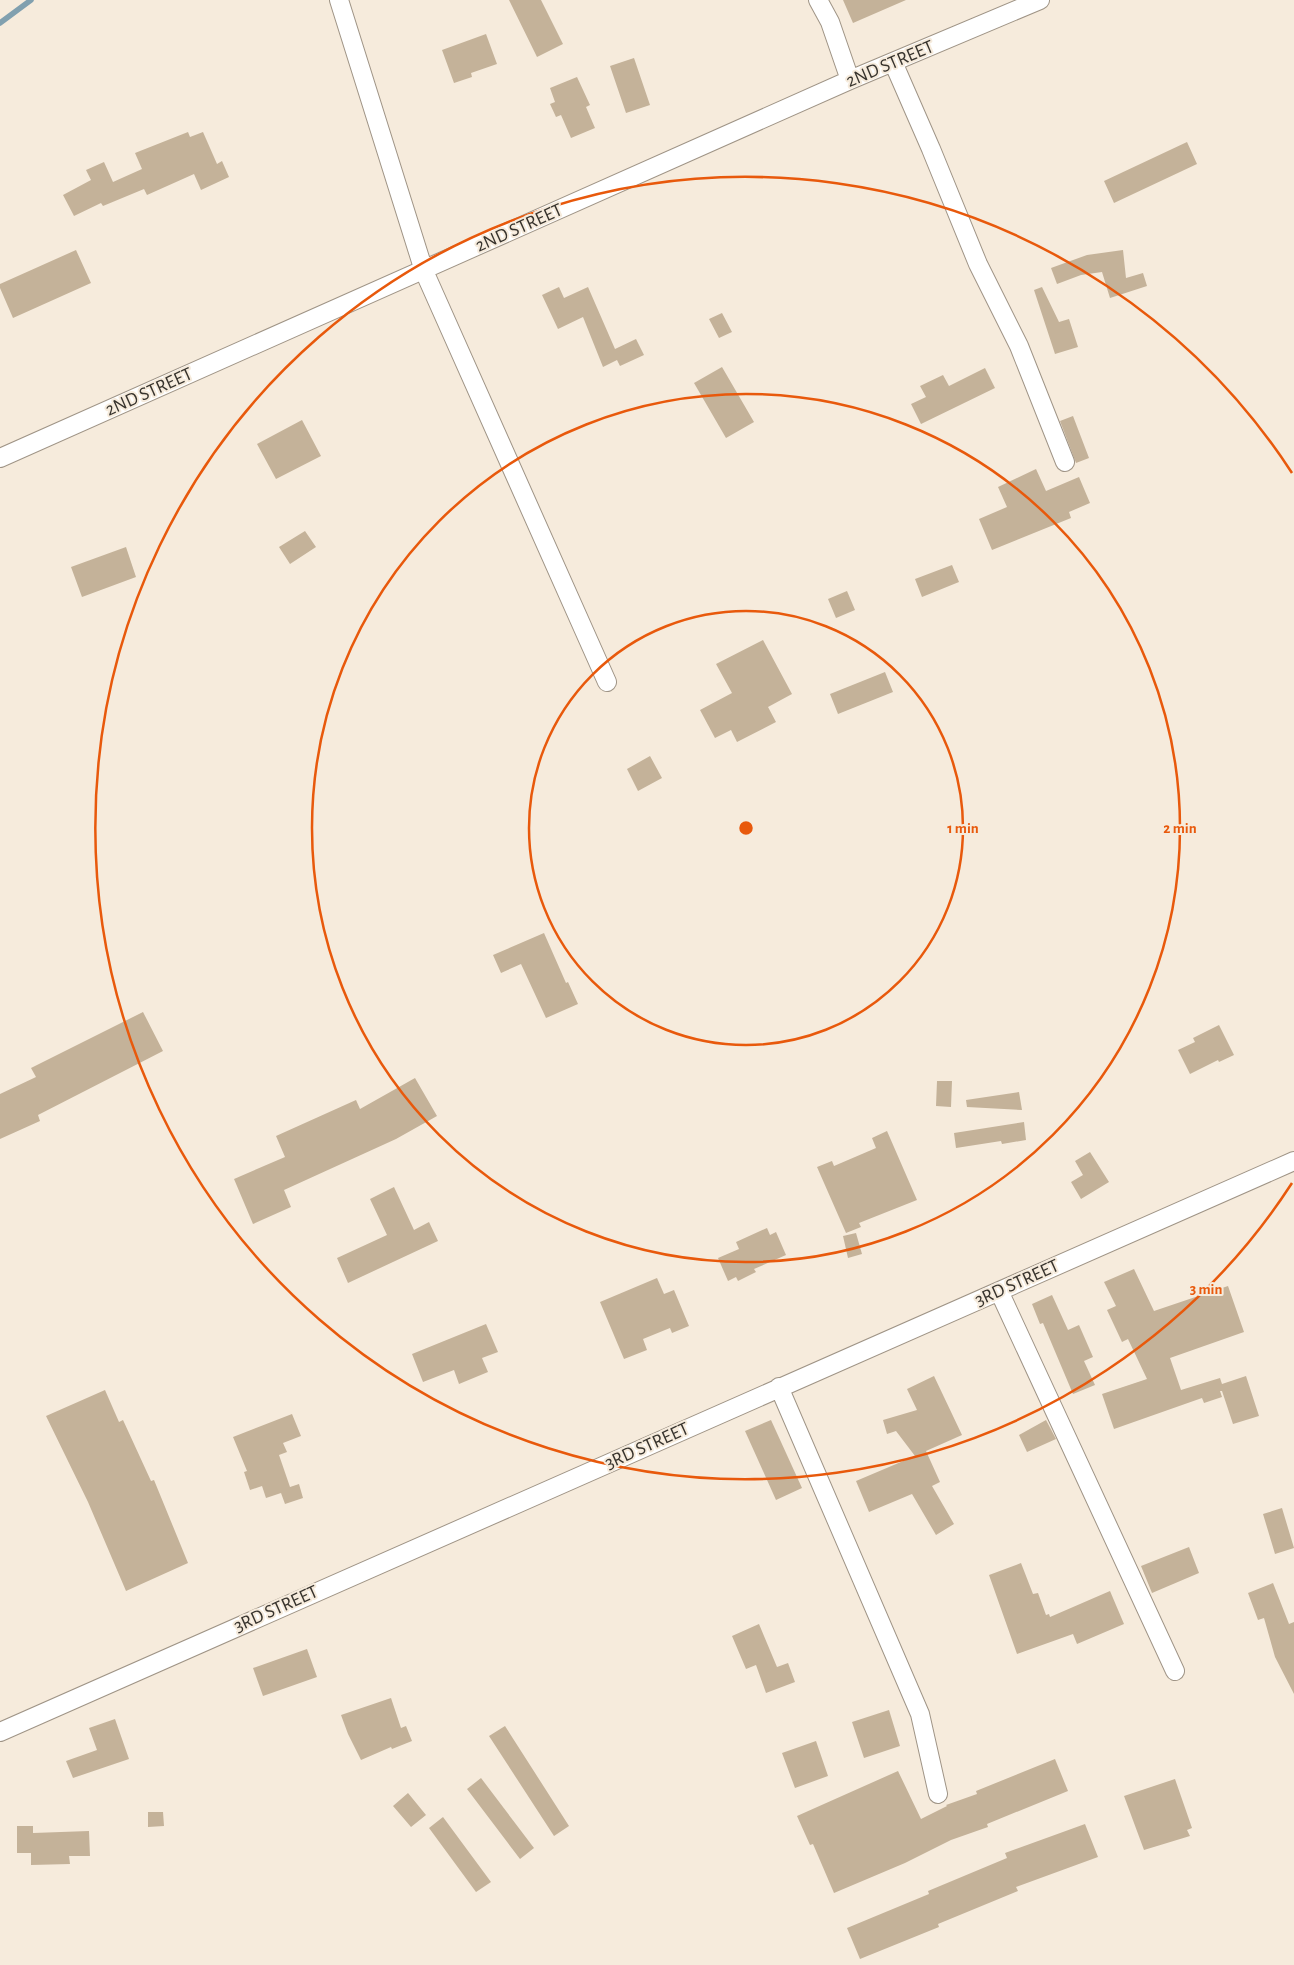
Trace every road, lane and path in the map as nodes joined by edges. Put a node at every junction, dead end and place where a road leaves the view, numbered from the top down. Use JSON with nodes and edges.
{"nodes":[{"id":1,"x":339,"y":0,"type":"edge"},
{"id":2,"x":818,"y":0,"type":"edge"},
{"id":3,"x":1040,"y":0,"type":"edge"},
{"id":4,"x":893,"y":62,"type":"junction"},
{"id":5,"x":850,"y":80,"type":"junction"},
{"id":6,"x":424,"y":271,"type":"junction"},
{"id":7,"x":0,"y":458,"type":"edge"},
{"id":8,"x":1065,"y":462,"type":"dead end"},
{"id":9,"x":607,"y":682,"type":"dead end"},
{"id":10,"x":1294,"y":1161,"type":"edge"},
{"id":11,"x":999,"y":1291,"type":"junction"},
{"id":12,"x":779,"y":1387,"type":"junction"},
{"id":13,"x":1175,"y":1671,"type":"dead end"},
{"id":14,"x":0,"y":1732,"type":"edge"},
{"id":15,"x":938,"y":1794,"type":"dead end"}],
"edges":[{"from":1,"to":6,"type":"street"},
{"from":2,"to":5,"type":"street"},
{"from":3,"to":4,"type":"street","name":"2ND STREET"},
{"from":4,"to":5,"type":"street","name":"2ND STREET"},
{"from":4,"to":8,"type":"street"},
{"from":5,"to":6,"type":"street","name":"2ND STREET"},
{"from":6,"to":7,"type":"street","name":"2ND STREET"},
{"from":6,"to":9,"type":"street"},
{"from":10,"to":11,"type":"street","name":"3RD STREET"},
{"from":11,"to":12,"type":"street","name":"3RD STREET"},
{"from":11,"to":13,"type":"street"},
{"from":12,"to":14,"type":"street","name":"3RD STREET"},
{"from":12,"to":15,"type":"street"}]}
